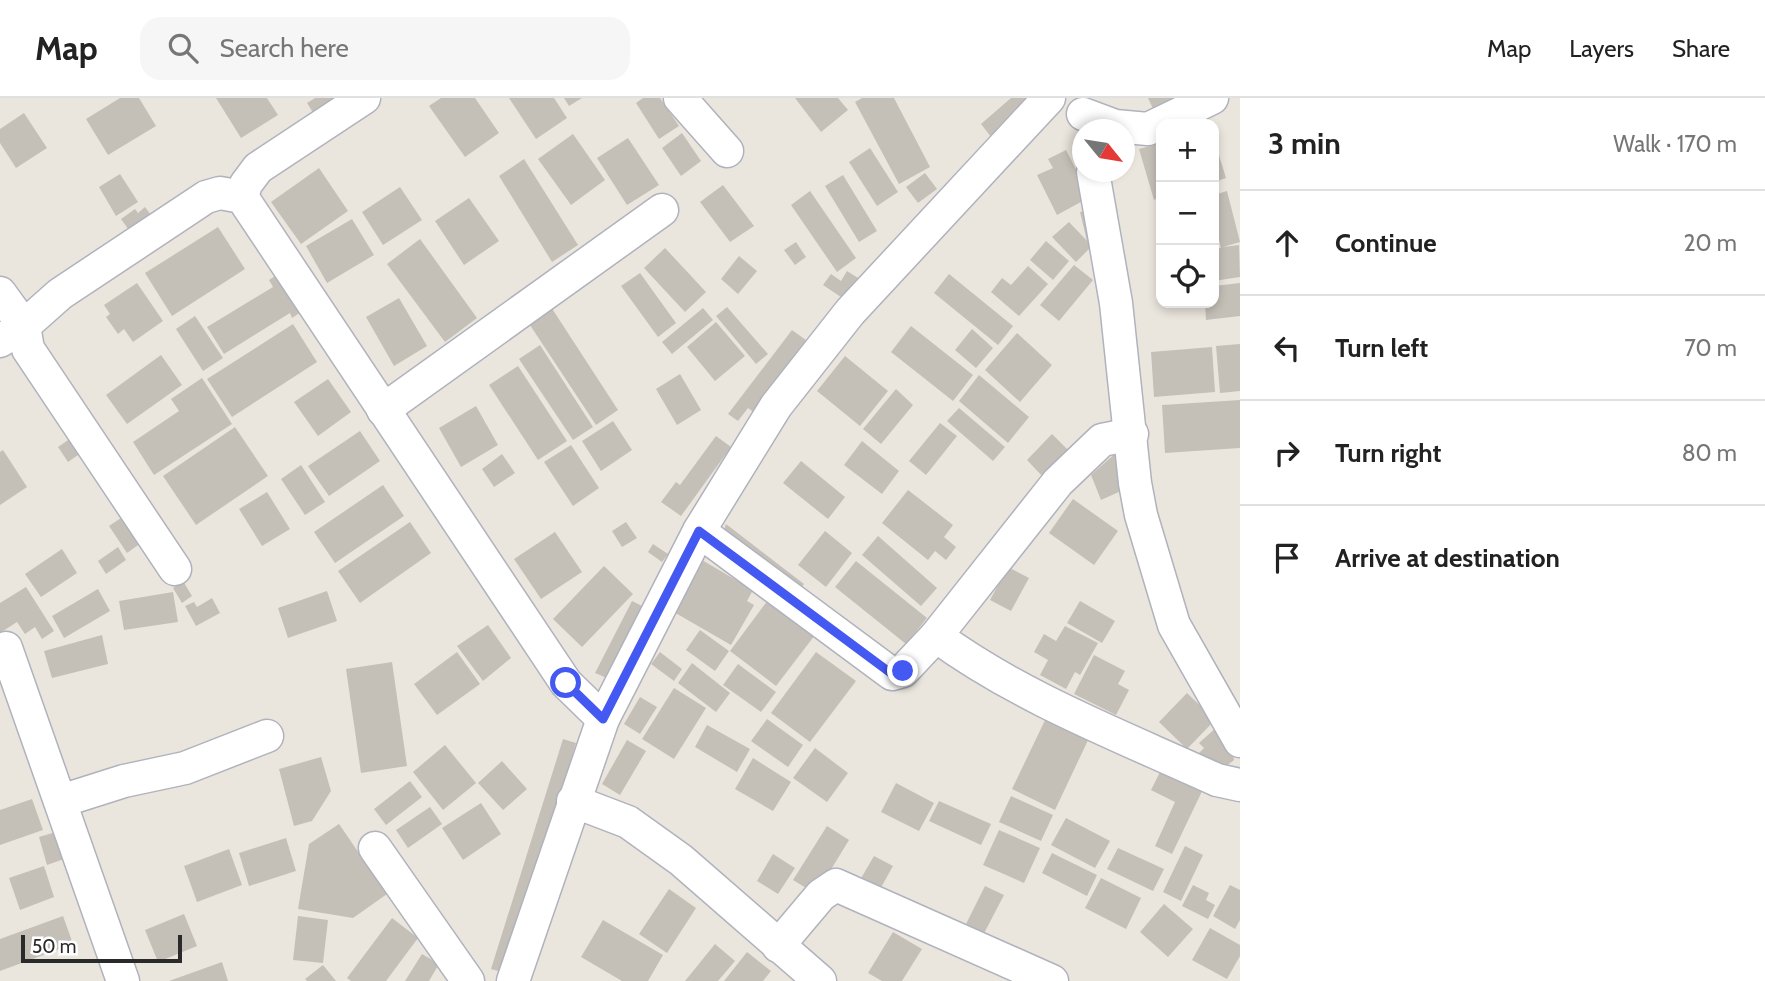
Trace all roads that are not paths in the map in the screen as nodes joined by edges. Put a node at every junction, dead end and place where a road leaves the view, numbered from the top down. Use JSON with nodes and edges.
{"nodes":[{"id":1,"x":364,"y":98,"type":"edge"},
{"id":2,"x":680,"y":98,"type":"edge"},
{"id":3,"x":1048,"y":98,"type":"edge"},
{"id":4,"x":1212,"y":98,"type":"edge"},
{"id":5,"x":1083,"y":114,"type":"edge"},
{"id":6,"x":727,"y":151,"type":"dead end"},
{"id":7,"x":1095,"y":182,"type":"edge"},
{"id":8,"x":242,"y":197,"type":"junction"},
{"id":9,"x":662,"y":210,"type":"dead end"},
{"id":10,"x":0,"y":293,"type":"edge"},
{"id":11,"x":12,"y":333,"type":"edge"},
{"id":12,"x":383,"y":410,"type":"junction"},
{"id":13,"x":1132,"y":434,"type":"junction"},
{"id":14,"x":699,"y":531,"type":"junction"},
{"id":15,"x":175,"y":569,"type":"dead end"},
{"id":16,"x":936,"y":636,"type":"junction"},
{"id":17,"x":6,"y":648,"type":"dead end"},
{"id":18,"x":603,"y":719,"type":"junction"},
{"id":19,"x":267,"y":736,"type":"dead end"},
{"id":20,"x":1240,"y":741,"type":"edge"},
{"id":21,"x":1240,"y":785,"type":"edge"},
{"id":22,"x":61,"y":801,"type":"junction"},
{"id":23,"x":573,"y":801,"type":"junction"},
{"id":24,"x":375,"y":848,"type":"dead end"},
{"id":25,"x":778,"y":946,"type":"junction"},
{"id":26,"x":123,"y":981,"type":"edge"},
{"id":27,"x":468,"y":981,"type":"edge"},
{"id":28,"x":513,"y":981,"type":"edge"},
{"id":29,"x":820,"y":981,"type":"edge"},
{"id":30,"x":1052,"y":981,"type":"edge"}],
"edges":[{"from":1,"to":8,"type":"street"},
{"from":2,"to":6,"type":"street"},
{"from":3,"to":14,"type":"street"},
{"from":4,"to":5,"type":"street"},
{"from":7,"to":13,"type":"street"},
{"from":8,"to":11,"type":"street"},
{"from":8,"to":12,"type":"street"},
{"from":9,"to":12,"type":"street"},
{"from":10,"to":11,"type":"street"},
{"from":11,"to":15,"type":"street"},
{"from":12,"to":18,"type":"street"},
{"from":13,"to":16,"type":"street"},
{"from":13,"to":20,"type":"street"},
{"from":14,"to":16,"type":"street"},
{"from":14,"to":18,"type":"street"},
{"from":16,"to":21,"type":"street"},
{"from":17,"to":22,"type":"street"},
{"from":18,"to":23,"type":"street"},
{"from":19,"to":22,"type":"street"},
{"from":22,"to":26,"type":"street"},
{"from":23,"to":25,"type":"street"},
{"from":23,"to":28,"type":"street"},
{"from":24,"to":27,"type":"street"},
{"from":25,"to":29,"type":"street"},
{"from":25,"to":30,"type":"street"}]}
